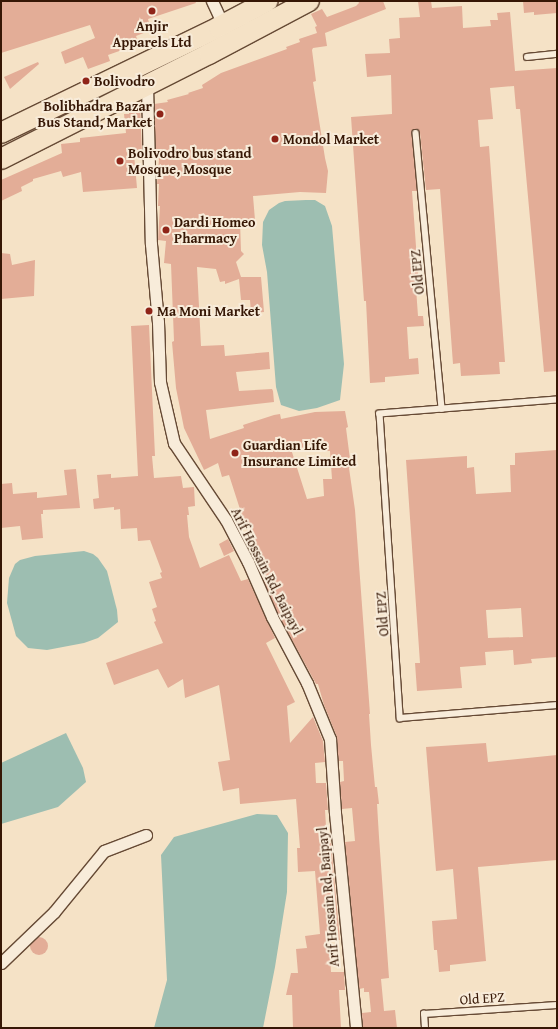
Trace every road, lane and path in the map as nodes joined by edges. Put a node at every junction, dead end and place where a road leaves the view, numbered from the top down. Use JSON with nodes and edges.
{"nodes":[{"id":1,"x":212,"y":1,"type":"edge"},
{"id":2,"x":268,"y":1,"type":"edge"},
{"id":3,"x":309,"y":1,"type":"edge"},
{"id":4,"x":223,"y":25,"type":"junction"},
{"id":5,"x":557,"y":54,"type":"edge"},
{"id":6,"x":527,"y":57,"type":"dead end"},
{"id":7,"x":147,"y":85,"type":"junction"},
{"id":8,"x":1,"y":133,"type":"edge"},
{"id":9,"x":416,"y":133,"type":"dead end"},
{"id":10,"x":1,"y":159,"type":"edge"},
{"id":11,"x":557,"y":400,"type":"edge"},
{"id":12,"x":442,"y":409,"type":"junction"},
{"id":13,"x":557,"y":705,"type":"edge"},
{"id":14,"x":146,"y":835,"type":"dead end"},
{"id":15,"x":1,"y":963,"type":"edge"},
{"id":16,"x":557,"y":1005,"type":"edge"},
{"id":17,"x":356,"y":1028,"type":"edge"},
{"id":18,"x":425,"y":1028,"type":"edge"}],
"edges":[{"from":1,"to":4,"type":"street"},
{"from":2,"to":4,"type":"highway"},
{"from":3,"to":7,"type":"highway"},
{"from":4,"to":8,"type":"highway"},
{"from":5,"to":6,"type":"lane"},
{"from":7,"to":10,"type":"highway"},
{"from":7,"to":17,"type":"street","name":"Arif Hossain Rd, Baipayl"},
{"from":9,"to":12,"type":"lane","name":"Old EPZ"},
{"from":11,"to":12,"type":"lane","name":"Old EPZ"},
{"from":12,"to":13,"type":"lane","name":"Old EPZ"},
{"from":14,"to":15,"type":"street"},
{"from":16,"to":18,"type":"lane","name":"Old EPZ"}]}
